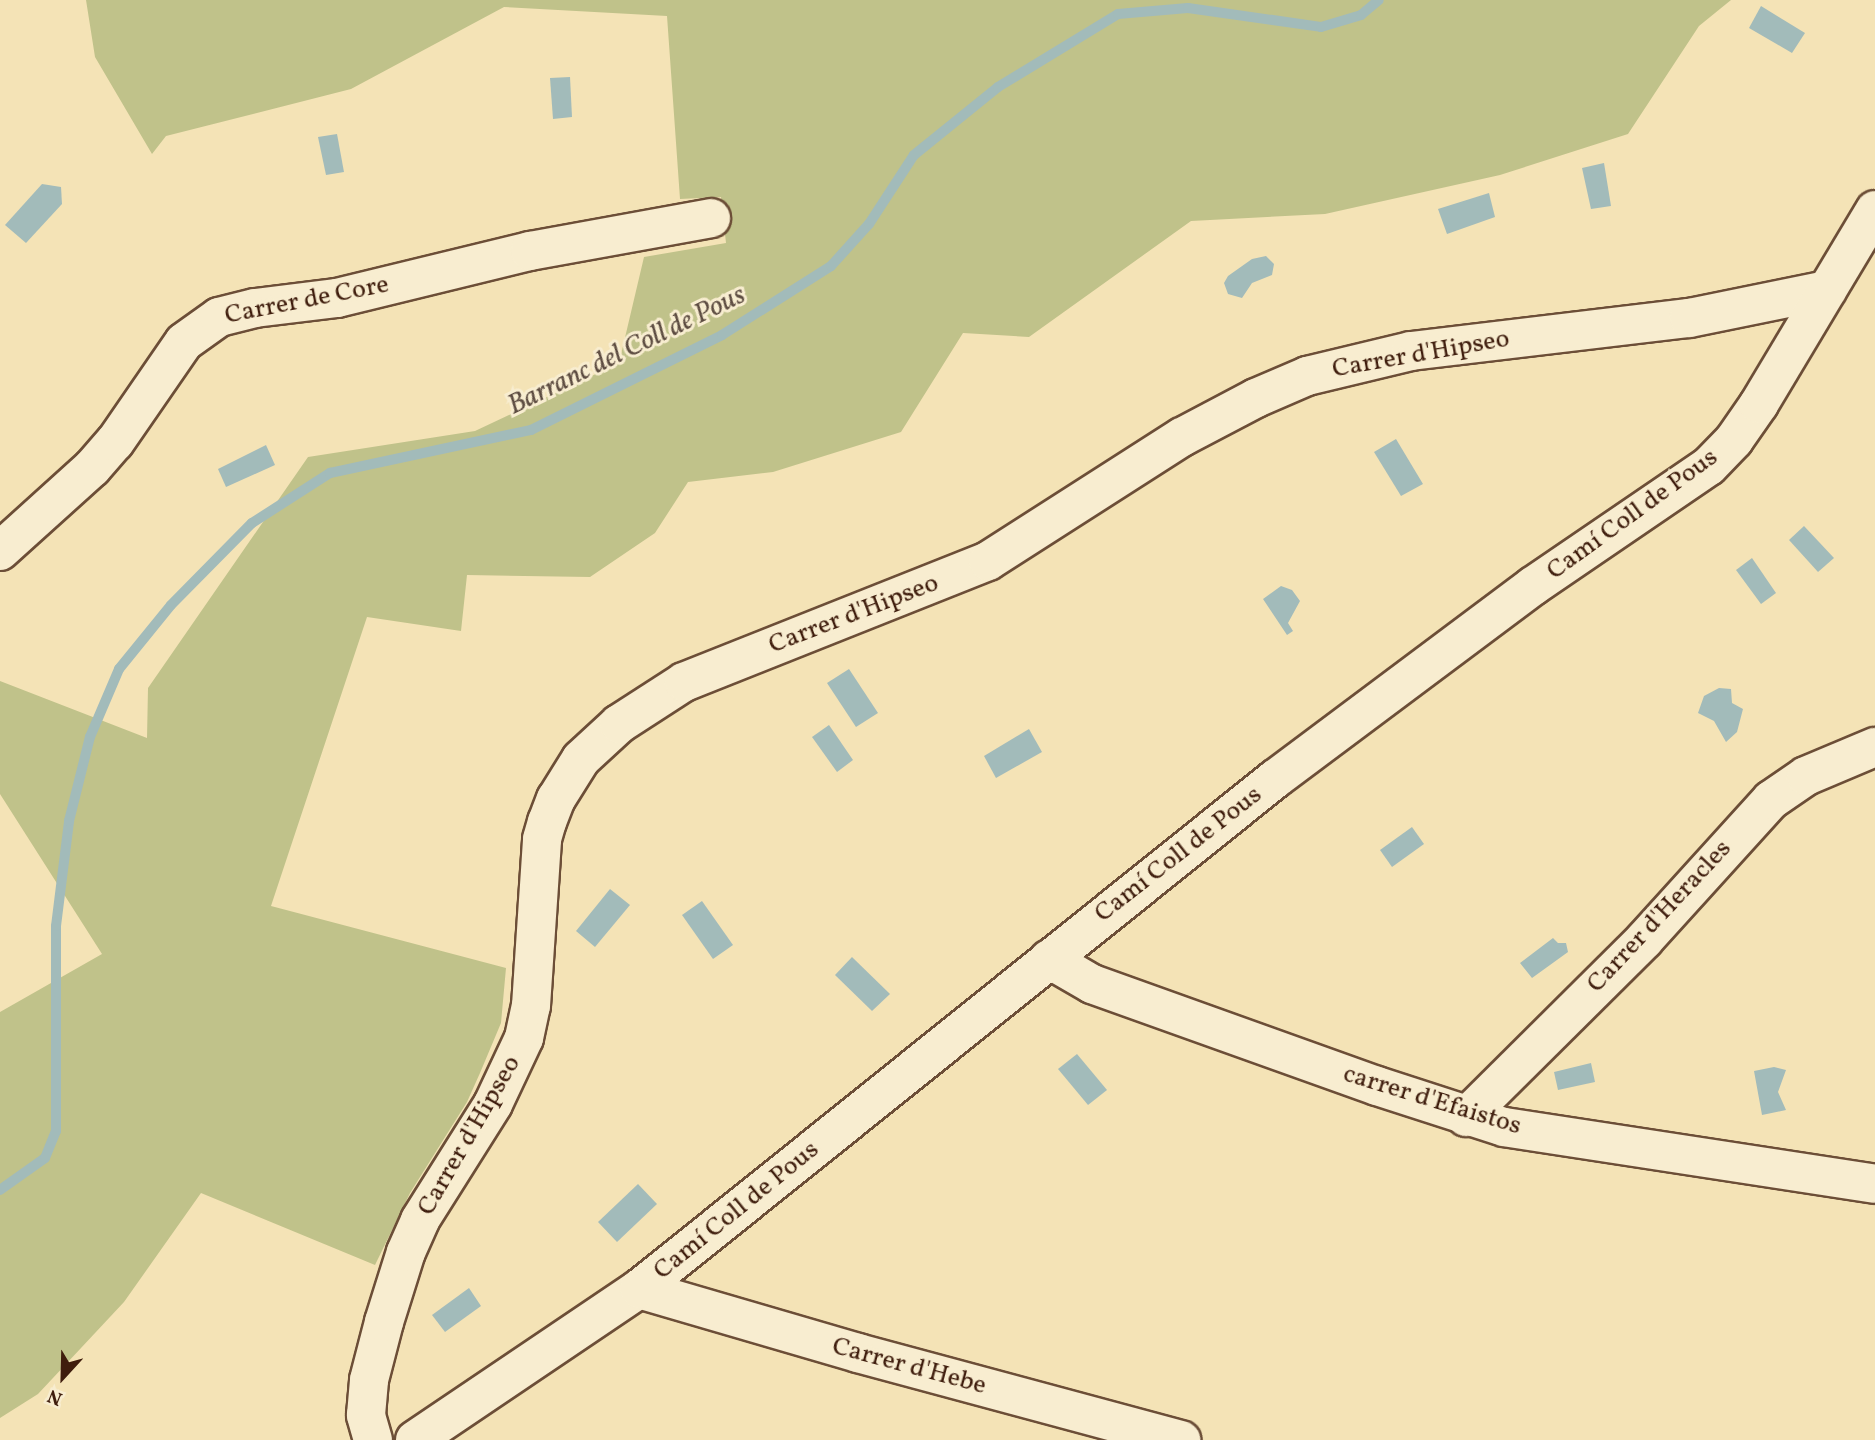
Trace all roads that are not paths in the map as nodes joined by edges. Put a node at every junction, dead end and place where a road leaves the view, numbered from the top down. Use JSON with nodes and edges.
{"nodes":[{"id":1,"x":1875,"y":211,"type":"edge"},
{"id":2,"x":712,"y":218,"type":"dead end"},
{"id":3,"x":1827,"y":290,"type":"junction"},
{"id":4,"x":0,"y":551,"type":"edge"},
{"id":5,"x":1875,"y":747,"type":"edge"},
{"id":6,"x":1049,"y":959,"type":"junction"},
{"id":7,"x":1466,"y":1116,"type":"junction"},
{"id":8,"x":1875,"y":1184,"type":"edge"},
{"id":9,"x":639,"y":1289,"type":"junction"},
{"id":10,"x":373,"y":1440,"type":"edge"},
{"id":11,"x":415,"y":1440,"type":"edge"},
{"id":12,"x":1181,"y":1440,"type":"edge"}],
"edges":[{"from":1,"to":3,"type":"street","name":"Camí Coll de Pous"},
{"from":2,"to":4,"type":"street","name":"Carrer de Core"},
{"from":3,"to":6,"type":"street","name":"Camí Coll de Pous"},
{"from":3,"to":10,"type":"street","name":"Carrer d'Hipseo"},
{"from":5,"to":7,"type":"street","name":"Carrer d'Heracles"},
{"from":6,"to":7,"type":"street","name":"carrer d'Efaistos"},
{"from":6,"to":9,"type":"street","name":"Camí Coll de Pous"},
{"from":7,"to":8,"type":"street","name":"carrer d'Efaistos"},
{"from":9,"to":11,"type":"street","name":"Camí Coll de Pous"},
{"from":9,"to":12,"type":"street","name":"Carrer d'Hebe"}]}
